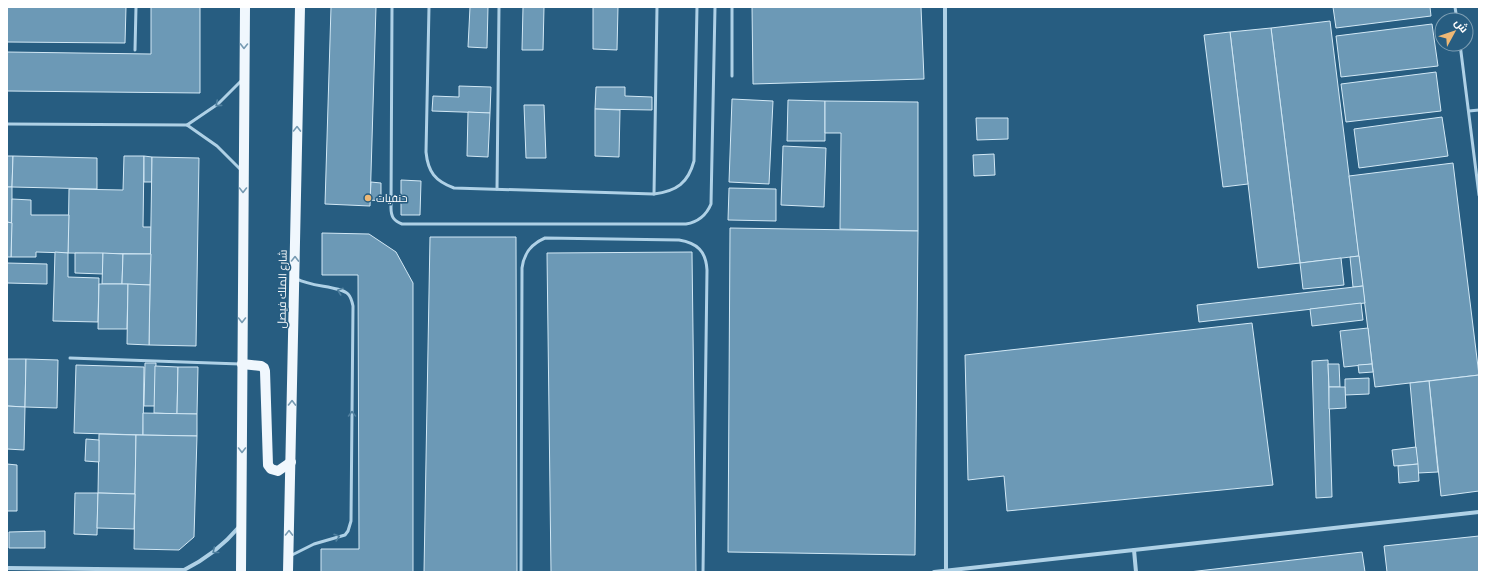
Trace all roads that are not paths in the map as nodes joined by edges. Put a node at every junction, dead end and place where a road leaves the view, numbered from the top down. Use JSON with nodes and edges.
{"nodes":[{"id":1,"x":136,"y":7,"type":"edge"},
{"id":2,"x":245,"y":7,"type":"edge"},
{"id":3,"x":300,"y":7,"type":"edge"},
{"id":4,"x":392,"y":7,"type":"edge"},
{"id":5,"x":429,"y":7,"type":"edge"},
{"id":6,"x":499,"y":7,"type":"edge"},
{"id":7,"x":657,"y":7,"type":"edge"},
{"id":8,"x":697,"y":7,"type":"edge"},
{"id":9,"x":715,"y":7,"type":"edge"},
{"id":10,"x":732,"y":7,"type":"edge"},
{"id":11,"x":945,"y":7,"type":"edge"},
{"id":12,"x":135,"y":50,"type":"dead end"},
{"id":13,"x":1461,"y":52,"type":"edge"},
{"id":14,"x":732,"y":76,"type":"dead end"},
{"id":15,"x":244,"y":78,"type":"junction"},
{"id":16,"x":1479,"y":110,"type":"edge"},
{"id":17,"x":1469,"y":111,"type":"junction"},
{"id":18,"x":7,"y":124,"type":"edge"},
{"id":19,"x":187,"y":125,"type":"junction"},
{"id":20,"x":243,"y":172,"type":"junction"},
{"id":21,"x":497,"y":189,"type":"junction"},
{"id":22,"x":654,"y":194,"type":"junction"},
{"id":23,"x":1479,"y":195,"type":"edge"},
{"id":24,"x":294,"y":277,"type":"junction"},
{"id":25,"x":70,"y":358,"type":"dead end"},
{"id":26,"x":242,"y":364,"type":"junction"},
{"id":27,"x":291,"y":462,"type":"junction"},
{"id":28,"x":1479,"y":512,"type":"edge"},
{"id":29,"x":241,"y":525,"type":"junction"},
{"id":30,"x":1134,"y":550,"type":"junction"},
{"id":31,"x":289,"y":557,"type":"junction"},
{"id":32,"x":7,"y":568,"type":"edge"},
{"id":33,"x":186,"y":571,"type":"edge"},
{"id":34,"x":946,"y":571,"type":"junction"},
{"id":35,"x":241,"y":572,"type":"edge"},
{"id":36,"x":288,"y":572,"type":"edge"},
{"id":37,"x":521,"y":572,"type":"edge"},
{"id":38,"x":703,"y":572,"type":"edge"},
{"id":39,"x":934,"y":572,"type":"edge"},
{"id":40,"x":1136,"y":572,"type":"edge"}],
"edges":[{"from":1,"to":12,"type":"lane"},
{"from":2,"to":15,"type":"main road","one_way":true},
{"from":24,"to":3,"type":"main road","name":"شارع الملك فيصل","one_way":true},
{"from":4,"to":9,"type":"lane"},
{"from":5,"to":21,"type":"lane"},
{"from":6,"to":21,"type":"lane"},
{"from":7,"to":22,"type":"lane"},
{"from":8,"to":22,"type":"lane"},
{"from":10,"to":14,"type":"lane"},
{"from":11,"to":34,"type":"street"},
{"from":13,"to":17,"type":"lane"},
{"from":15,"to":19,"type":"lane","one_way":true},
{"from":15,"to":20,"type":"main road"},
{"from":16,"to":17,"type":"lane"},
{"from":17,"to":23,"type":"lane"},
{"from":18,"to":19,"type":"lane"},
{"from":19,"to":20,"type":"lane"},
{"from":20,"to":26,"type":"main road","one_way":true},
{"from":21,"to":22,"type":"lane"},
{"from":27,"to":24,"type":"main road","name":"شارع الملك فيصل","one_way":true},
{"from":31,"to":24,"type":"lane","one_way":true},
{"from":25,"to":26,"type":"lane"},
{"from":26,"to":27,"type":"main road"},
{"from":26,"to":29,"type":"main road","one_way":true},
{"from":31,"to":27,"type":"main road","name":"شارع الملك فيصل","one_way":true},
{"from":28,"to":30,"type":"street"},
{"from":29,"to":33,"type":"street","one_way":true},
{"from":29,"to":35,"type":"main road"},
{"from":30,"to":34,"type":"street"},
{"from":30,"to":40,"type":"street"},
{"from":31,"to":36,"type":"main road","name":"شارع الملك فيصل"},
{"from":32,"to":33,"type":"street"},
{"from":34,"to":39,"type":"street"},
{"from":37,"to":38,"type":"lane"}]}
